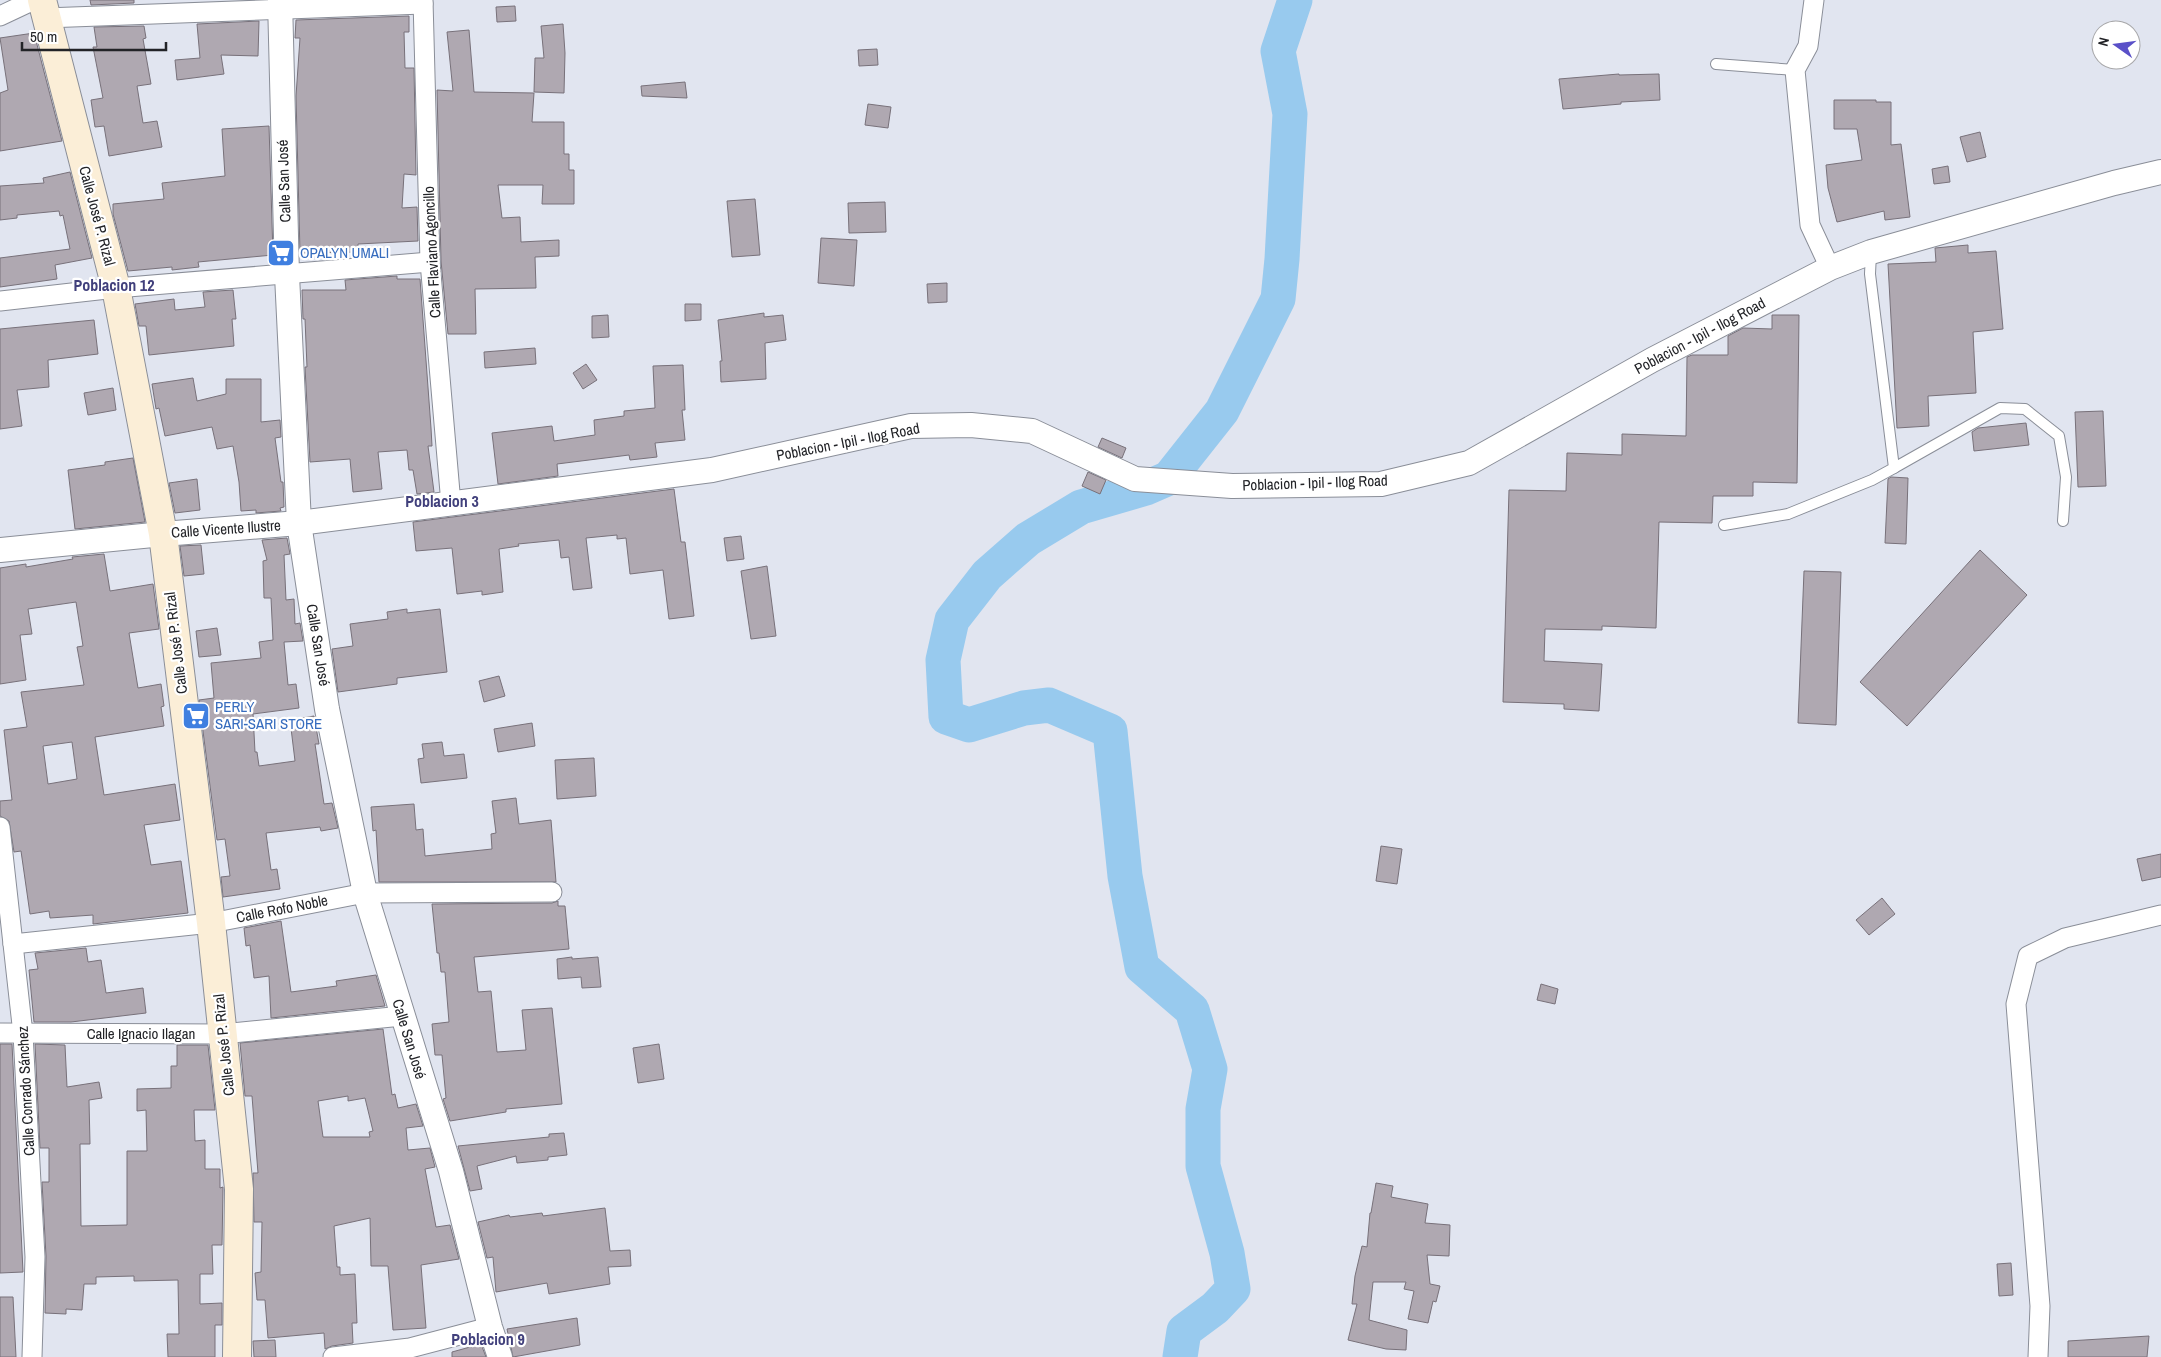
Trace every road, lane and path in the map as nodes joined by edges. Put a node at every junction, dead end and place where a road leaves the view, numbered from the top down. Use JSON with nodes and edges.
{"nodes":[{"id":1,"x":1814,"y":0,"type":"edge"},
{"id":2,"x":423,"y":2,"type":"edge"},
{"id":3,"x":280,"y":5,"type":"edge"},
{"id":4,"x":40,"y":6,"type":"edge"},
{"id":5,"x":0,"y":16,"type":"edge"},
{"id":6,"x":1716,"y":64,"type":"dead end"},
{"id":7,"x":1795,"y":70,"type":"junction"},
{"id":8,"x":2161,"y":172,"type":"edge"},
{"id":9,"x":1872,"y":252,"type":"junction"},
{"id":10,"x":430,"y":262,"type":"junction"},
{"id":11,"x":1830,"y":268,"type":"junction"},
{"id":12,"x":287,"y":275,"type":"junction"},
{"id":13,"x":116,"y":288,"type":"junction"},
{"id":14,"x":0,"y":301,"type":"edge"},
{"id":15,"x":1894,"y":468,"type":"junction"},
{"id":16,"x":451,"y":504,"type":"junction"},
{"id":17,"x":2063,"y":521,"type":"dead end"},
{"id":18,"x":299,"y":523,"type":"junction"},
{"id":19,"x":1724,"y":525,"type":"dead end"},
{"id":20,"x":163,"y":534,"type":"junction"},
{"id":21,"x":0,"y":550,"type":"edge"},
{"id":22,"x":0,"y":826,"type":"edge"},
{"id":23,"x":552,"y":892,"type":"dead end"},
{"id":24,"x":365,"y":893,"type":"junction"},
{"id":25,"x":2161,"y":915,"type":"edge"},
{"id":26,"x":211,"y":923,"type":"junction"},
{"id":27,"x":13,"y":944,"type":"junction"},
{"id":28,"x":402,"y":1016,"type":"junction"},
{"id":29,"x":0,"y":1033,"type":"edge"},
{"id":30,"x":23,"y":1034,"type":"junction"},
{"id":31,"x":222,"y":1034,"type":"junction"},
{"id":32,"x":490,"y":1327,"type":"junction"},
{"id":33,"x":32,"y":1357,"type":"edge"},
{"id":34,"x":237,"y":1357,"type":"edge"},
{"id":35,"x":333,"y":1357,"type":"edge"},
{"id":36,"x":500,"y":1357,"type":"edge"},
{"id":37,"x":2038,"y":1357,"type":"edge"}],
"edges":[{"from":1,"to":7,"type":"street"},
{"from":2,"to":3,"type":"street"},
{"from":2,"to":10,"type":"street","name":"Calle Flaviano Agoncillo"},
{"from":3,"to":4,"type":"street"},
{"from":3,"to":12,"type":"street","name":"Calle San José"},
{"from":4,"to":5,"type":"street"},
{"from":4,"to":13,"type":"main road","name":"Calle José P. Rizal"},
{"from":6,"to":7,"type":"lane"},
{"from":7,"to":11,"type":"street"},
{"from":8,"to":9,"type":"street","name":"Poblacion - Ipil - Ilog Road"},
{"from":9,"to":11,"type":"street","name":"Poblacion - Ipil - Ilog Road"},
{"from":9,"to":15,"type":"lane"},
{"from":10,"to":12,"type":"street"},
{"from":10,"to":16,"type":"street","name":"Calle Flaviano Agoncillo"},
{"from":11,"to":16,"type":"street","name":"Poblacion - Ipil - Ilog Road"},
{"from":12,"to":13,"type":"street"},
{"from":12,"to":18,"type":"street","name":"Calle San José"},
{"from":13,"to":14,"type":"street"},
{"from":13,"to":20,"type":"main road","name":"Calle José P. Rizal"},
{"from":15,"to":17,"type":"lane"},
{"from":15,"to":19,"type":"lane"},
{"from":16,"to":18,"type":"street","name":"Calle Vicente Ilustre"},
{"from":18,"to":20,"type":"street","name":"Calle Vicente Ilustre"},
{"from":18,"to":24,"type":"street","name":"Calle San José"},
{"from":20,"to":21,"type":"street","name":"Calle Vicente Ilustre"},
{"from":20,"to":26,"type":"main road","name":"Calle José P. Rizal"},
{"from":22,"to":27,"type":"street","name":"Calle Conrado Sánchez"},
{"from":23,"to":24,"type":"street","name":"Calle Rofo Noble"},
{"from":24,"to":26,"type":"street","name":"Calle Rofo Noble"},
{"from":24,"to":28,"type":"street","name":"Calle San José"},
{"from":25,"to":37,"type":"street"},
{"from":26,"to":27,"type":"street","name":"Calle Rofo Noble"},
{"from":26,"to":31,"type":"main road","name":"Calle José P. Rizal"},
{"from":27,"to":30,"type":"street","name":"Calle Conrado Sánchez"},
{"from":28,"to":31,"type":"street","name":"Calle Ignacio Ilagan"},
{"from":28,"to":32,"type":"street","name":"Calle San José"},
{"from":29,"to":30,"type":"street","name":"Calle Ignacio Ilagan"},
{"from":30,"to":31,"type":"street","name":"Calle Ignacio Ilagan"},
{"from":30,"to":33,"type":"street","name":"Calle Conrado Sánchez"},
{"from":31,"to":34,"type":"main road","name":"Calle José P. Rizal"},
{"from":32,"to":35,"type":"street"},
{"from":32,"to":36,"type":"street","name":"Calle San José"}]}
